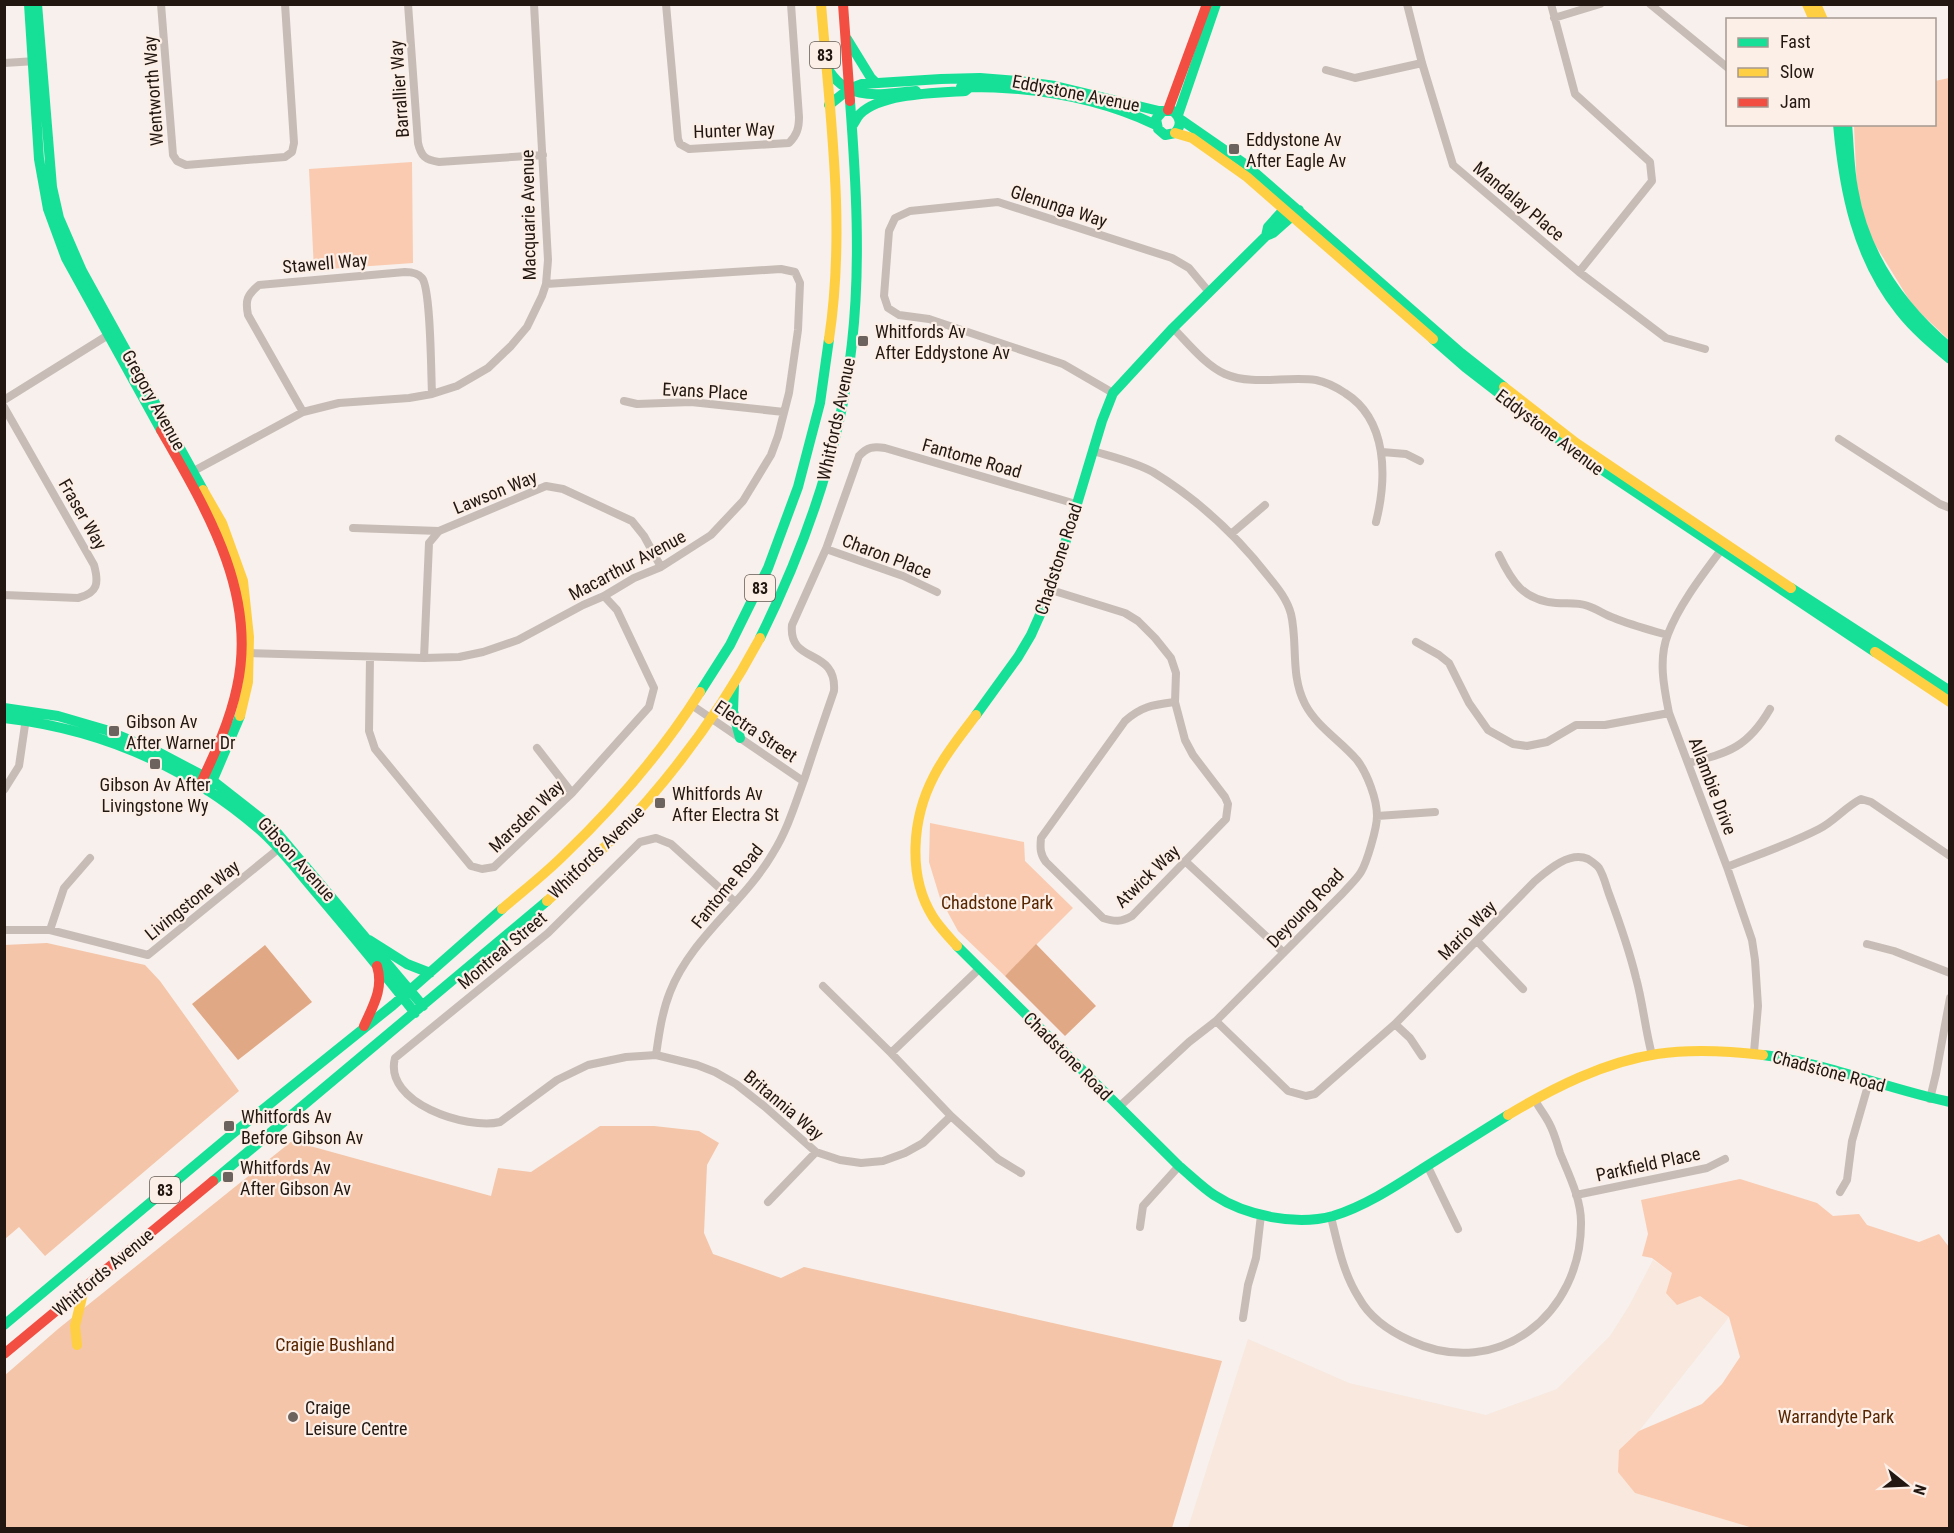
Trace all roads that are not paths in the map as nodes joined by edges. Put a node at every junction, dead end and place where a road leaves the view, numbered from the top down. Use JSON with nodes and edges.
{"nodes":[{"id":1,"x":28,"y":4,"type":"edge"},
{"id":2,"x":37,"y":4,"type":"edge"},
{"id":3,"x":161,"y":4,"type":"edge"},
{"id":4,"x":285,"y":4,"type":"edge"},
{"id":5,"x":408,"y":4,"type":"edge"},
{"id":6,"x":534,"y":4,"type":"edge"},
{"id":7,"x":666,"y":4,"type":"edge"},
{"id":8,"x":791,"y":4,"type":"edge"},
{"id":9,"x":821,"y":4,"type":"edge"},
{"id":10,"x":843,"y":4,"type":"edge"},
{"id":11,"x":1207,"y":4,"type":"edge"},
{"id":12,"x":1216,"y":4,"type":"edge"},
{"id":13,"x":1407,"y":4,"type":"edge"},
{"id":14,"x":1551,"y":4,"type":"edge"},
{"id":15,"x":1600,"y":4,"type":"edge"},
{"id":16,"x":1650,"y":4,"type":"edge"},
{"id":17,"x":1807,"y":4,"type":"edge"},
{"id":18,"x":1816,"y":4,"type":"edge"},
{"id":19,"x":1554,"y":18,"type":"junction"},
{"id":20,"x":1813,"y":18,"type":"edge"},
{"id":21,"x":1822,"y":18,"type":"edge"},
{"id":22,"x":845,"y":35,"type":"junction"},
{"id":23,"x":36,"y":61,"type":"junction"},
{"id":24,"x":825,"y":61,"type":"junction"},
{"id":25,"x":4,"y":63,"type":"edge"},
{"id":26,"x":1422,"y":63,"type":"junction"},
{"id":27,"x":1726,"y":66,"type":"edge"},
{"id":28,"x":1326,"y":70,"type":"dead end"},
{"id":29,"x":876,"y":83,"type":"junction"},
{"id":30,"x":970,"y":87,"type":"junction"},
{"id":31,"x":848,"y":90,"type":"junction"},
{"id":32,"x":830,"y":105,"type":"junction"},
{"id":33,"x":1172,"y":114,"type":"junction"},
{"id":34,"x":1156,"y":125,"type":"junction"},
{"id":35,"x":852,"y":126,"type":"junction"},
{"id":36,"x":1838,"y":126,"type":"edge"},
{"id":37,"x":1847,"y":126,"type":"edge"},
{"id":38,"x":1175,"y":133,"type":"junction"},
{"id":39,"x":543,"y":155,"type":"junction"},
{"id":40,"x":1292,"y":209,"type":"junction"},
{"id":41,"x":1579,"y":272,"type":"junction"},
{"id":42,"x":546,"y":284,"type":"junction"},
{"id":43,"x":1209,"y":292,"type":"junction"},
{"id":44,"x":1173,"y":328,"type":"junction"},
{"id":45,"x":112,"y":333,"type":"junction"},
{"id":46,"x":1950,"y":348,"type":"edge"},
{"id":47,"x":1705,"y":349,"type":"dead end"},
{"id":48,"x":1950,"y":359,"type":"edge"},
{"id":49,"x":1113,"y":393,"type":"junction"},
{"id":50,"x":432,"y":394,"type":"junction"},
{"id":51,"x":4,"y":400,"type":"edge"},
{"id":52,"x":624,"y":401,"type":"dead end"},
{"id":53,"x":4,"y":407,"type":"edge"},
{"id":54,"x":303,"y":411,"type":"junction"},
{"id":55,"x":784,"y":412,"type":"junction"},
{"id":56,"x":1839,"y":440,"type":"dead end"},
{"id":57,"x":1093,"y":451,"type":"junction"},
{"id":58,"x":1382,"y":452,"type":"junction"},
{"id":59,"x":1420,"y":461,"type":"dead end"},
{"id":60,"x":190,"y":473,"type":"junction"},
{"id":61,"x":1076,"y":504,"type":"junction"},
{"id":62,"x":1265,"y":505,"type":"dead end"},
{"id":63,"x":1950,"y":508,"type":"edge"},
{"id":64,"x":1376,"y":522,"type":"dead end"},
{"id":65,"x":352,"y":528,"type":"dead end"},
{"id":66,"x":439,"y":531,"type":"junction"},
{"id":67,"x":1232,"y":534,"type":"junction"},
{"id":68,"x":1724,"y":547,"type":"junction"},
{"id":69,"x":826,"y":549,"type":"junction"},
{"id":70,"x":1499,"y":555,"type":"dead end"},
{"id":71,"x":661,"y":567,"type":"junction"},
{"id":72,"x":1051,"y":590,"type":"junction"},
{"id":73,"x":937,"y":592,"type":"dead end"},
{"id":74,"x":4,"y":595,"type":"edge"},
{"id":75,"x":604,"y":596,"type":"junction"},
{"id":76,"x":1667,"y":635,"type":"junction"},
{"id":77,"x":1416,"y":642,"type":"dead end"},
{"id":78,"x":246,"y":653,"type":"junction"},
{"id":79,"x":370,"y":657,"type":"junction"},
{"id":80,"x":424,"y":658,"type":"junction"},
{"id":81,"x":734,"y":683,"type":"junction"},
{"id":82,"x":1950,"y":691,"type":"edge"},
{"id":83,"x":1175,"y":702,"type":"junction"},
{"id":84,"x":1950,"y":702,"type":"edge"},
{"id":85,"x":693,"y":706,"type":"junction"},
{"id":86,"x":4,"y":708,"type":"edge"},
{"id":87,"x":1770,"y":709,"type":"dead end"},
{"id":88,"x":1669,"y":713,"type":"junction"},
{"id":89,"x":27,"y":716,"type":"junction"},
{"id":90,"x":4,"y":717,"type":"edge"},
{"id":91,"x":711,"y":719,"type":"junction"},
{"id":92,"x":740,"y":738,"type":"junction"},
{"id":93,"x":537,"y":748,"type":"dead end"},
{"id":94,"x":1688,"y":763,"type":"junction"},
{"id":95,"x":803,"y":781,"type":"junction"},
{"id":96,"x":206,"y":783,"type":"junction"},
{"id":97,"x":4,"y":789,"type":"edge"},
{"id":98,"x":572,"y":793,"type":"junction"},
{"id":99,"x":1435,"y":812,"type":"dead end"},
{"id":100,"x":1377,"y":816,"type":"junction"},
{"id":101,"x":282,"y":846,"type":"junction"},
{"id":102,"x":1950,"y":856,"type":"edge"},
{"id":103,"x":90,"y":858,"type":"dead end"},
{"id":104,"x":1185,"y":861,"type":"junction"},
{"id":105,"x":1727,"y":867,"type":"junction"},
{"id":106,"x":735,"y":902,"type":"junction"},
{"id":107,"x":4,"y":930,"type":"edge"},
{"id":108,"x":50,"y":930,"type":"junction"},
{"id":109,"x":369,"y":939,"type":"junction"},
{"id":110,"x":1477,"y":941,"type":"junction"},
{"id":111,"x":1867,"y":944,"type":"dead end"},
{"id":112,"x":1283,"y":952,"type":"junction"},
{"id":113,"x":377,"y":966,"type":"junction"},
{"id":114,"x":979,"y":969,"type":"junction"},
{"id":115,"x":430,"y":973,"type":"junction"},
{"id":116,"x":1950,"y":973,"type":"edge"},
{"id":117,"x":823,"y":986,"type":"dead end"},
{"id":118,"x":1523,"y":989,"type":"dead end"},
{"id":119,"x":406,"y":994,"type":"junction"},
{"id":120,"x":1950,"y":998,"type":"edge"},
{"id":121,"x":419,"y":1010,"type":"junction"},
{"id":122,"x":1216,"y":1021,"type":"junction"},
{"id":123,"x":1395,"y":1024,"type":"junction"},
{"id":124,"x":362,"y":1030,"type":"junction"},
{"id":125,"x":1754,"y":1052,"type":"junction"},
{"id":126,"x":891,"y":1053,"type":"junction"},
{"id":127,"x":656,"y":1055,"type":"junction"},
{"id":128,"x":1652,"y":1055,"type":"junction"},
{"id":129,"x":1422,"y":1056,"type":"dead end"},
{"id":130,"x":395,"y":1058,"type":"joint"},
{"id":131,"x":1869,"y":1082,"type":"junction"},
{"id":132,"x":1930,"y":1099,"type":"junction"},
{"id":133,"x":1535,"y":1100,"type":"junction"},
{"id":134,"x":1950,"y":1102,"type":"edge"},
{"id":135,"x":1119,"y":1107,"type":"junction"},
{"id":136,"x":951,"y":1116,"type":"junction"},
{"id":137,"x":816,"y":1152,"type":"junction"},
{"id":138,"x":1725,"y":1159,"type":"dead end"},
{"id":139,"x":1427,"y":1165,"type":"junction"},
{"id":140,"x":1179,"y":1166,"type":"junction"},
{"id":141,"x":1021,"y":1173,"type":"dead end"},
{"id":142,"x":1840,"y":1192,"type":"dead end"},
{"id":143,"x":1576,"y":1195,"type":"junction"},
{"id":144,"x":768,"y":1203,"type":"dead end"},
{"id":145,"x":1261,"y":1215,"type":"junction"},
{"id":146,"x":1331,"y":1217,"type":"junction"},
{"id":147,"x":1140,"y":1227,"type":"dead end"},
{"id":148,"x":1458,"y":1229,"type":"dead end"},
{"id":149,"x":84,"y":1288,"type":"junction"},
{"id":150,"x":1243,"y":1318,"type":"dead end"},
{"id":151,"x":4,"y":1325,"type":"edge"},
{"id":152,"x":77,"y":1346,"type":"dead end"},
{"id":153,"x":4,"y":1354,"type":"edge"}],
"edges":[{"from":1,"to":23,"type":"main road","name":"Gregory Avenue"},
{"from":2,"to":23,"type":"main road","name":"Gregory Avenue"},
{"from":3,"to":4,"type":"street","name":"Wentworth Way"},
{"from":5,"to":39,"type":"street","name":"Barrallier Way"},
{"from":6,"to":39,"type":"street","name":"Macquarie Avenue"},
{"from":7,"to":8,"type":"street","name":"Hunter Way"},
{"from":9,"to":24,"type":"main road","name":"Whitfords Avenue","number":"83"},
{"from":10,"to":22,"type":"main road","name":"Whitfords Avenue","number":"83"},
{"from":11,"to":33,"type":"main road"},
{"from":12,"to":33,"type":"main road"},
{"from":13,"to":26,"type":"street","name":"Mandalay Place"},
{"from":14,"to":19,"type":"street"},
{"from":15,"to":19,"type":"street"},
{"from":16,"to":27,"type":"street"},
{"from":17,"to":20,"type":"main road"},
{"from":18,"to":21,"type":"main road"},
{"from":19,"to":41,"type":"street"},
{"from":22,"to":29,"type":"main road"},
{"from":22,"to":31,"type":"main road","name":"Whitfords Avenue","number":"83"},
{"from":23,"to":25,"type":"street"},
{"from":23,"to":45,"type":"main road","name":"Gregory Avenue"},
{"from":24,"to":31,"type":"main road"},
{"from":24,"to":32,"type":"main road","name":"Whitfords Avenue","number":"83"},
{"from":26,"to":28,"type":"street"},
{"from":26,"to":41,"type":"street","name":"Mandalay Place"},
{"from":29,"to":31,"type":"main road","name":"Eddystone Avenue"},
{"from":29,"to":33,"type":"main road","name":"Eddystone Avenue"},
{"from":30,"to":31,"type":"main road","name":"Eddystone Avenue"},
{"from":30,"to":34,"type":"main road","name":"Eddystone Avenue"},
{"from":30,"to":35,"type":"main road"},
{"from":31,"to":32,"type":"main road","name":"Eddystone Avenue"},
{"from":31,"to":35,"type":"main road","name":"Whitfords Avenue","number":"83"},
{"from":32,"to":85,"type":"main road","name":"Whitfords Avenue","number":"83"},
{"from":33,"to":34,"type":"main road"},
{"from":33,"to":38,"type":"main road"},
{"from":33,"to":40,"type":"main road","name":"Eddystone Avenue"},
{"from":34,"to":38,"type":"main road"},
{"from":35,"to":81,"type":"main road","name":"Whitfords Avenue","number":"83"},
{"from":36,"to":48,"type":"main road"},
{"from":37,"to":46,"type":"main road"},
{"from":38,"to":40,"type":"main road","name":"Eddystone Avenue"},
{"from":39,"to":42,"type":"street","name":"Macquarie Avenue"},
{"from":40,"to":43,"type":"main road","name":"Chadstone Road"},
{"from":40,"to":68,"type":"main road","name":"Eddystone Avenue"},
{"from":41,"to":47,"type":"street","name":"Mandalay Place"},
{"from":42,"to":50,"type":"street","name":"Macquarie Avenue"},
{"from":42,"to":55,"type":"street","name":"Macarthur Avenue"},
{"from":43,"to":44,"type":"main road","name":"Chadstone Road"},
{"from":43,"to":49,"type":"street","name":"Glenunga Way"},
{"from":44,"to":49,"type":"main road","name":"Chadstone Road"},
{"from":44,"to":58,"type":"street"},
{"from":45,"to":51,"type":"street"},
{"from":45,"to":60,"type":"main road","name":"Gregory Avenue"},
{"from":49,"to":57,"type":"main road","name":"Chadstone Road"},
{"from":50,"to":54,"type":"street","name":"Macquarie Avenue"},
{"from":50,"to":54,"type":"street","name":"Stawell Way"},
{"from":52,"to":55,"type":"street","name":"Evans Place"},
{"from":53,"to":74,"type":"street","name":"Fraser Way"},
{"from":54,"to":60,"type":"street","name":"Macquarie Avenue"},
{"from":55,"to":71,"type":"street","name":"Macarthur Avenue"},
{"from":56,"to":63,"type":"street"},
{"from":57,"to":61,"type":"main road","name":"Chadstone Road"},
{"from":57,"to":67,"type":"street","name":"Deyoung Road"},
{"from":58,"to":59,"type":"street"},
{"from":58,"to":64,"type":"street"},
{"from":60,"to":78,"type":"main road","name":"Gregory Avenue"},
{"from":61,"to":69,"type":"street","name":"Fantome Road"},
{"from":61,"to":72,"type":"main road","name":"Chadstone Road"},
{"from":62,"to":67,"type":"street"},
{"from":65,"to":66,"type":"street"},
{"from":66,"to":71,"type":"street","name":"Lawson Way"},
{"from":66,"to":80,"type":"street","name":"Lawson Way"},
{"from":67,"to":100,"type":"street","name":"Deyoung Road"},
{"from":68,"to":76,"type":"street","name":"Allambie Drive"},
{"from":68,"to":82,"type":"main road","name":"Eddystone Avenue"},
{"from":68,"to":84,"type":"main road","name":"Eddystone Avenue"},
{"from":69,"to":73,"type":"street","name":"Charon Place"},
{"from":69,"to":95,"type":"street","name":"Fantome Road"},
{"from":70,"to":76,"type":"street"},
{"from":71,"to":75,"type":"street","name":"Macarthur Avenue"},
{"from":72,"to":83,"type":"street","name":"Atwick Way"},
{"from":72,"to":114,"type":"main road","name":"Chadstone Road"},
{"from":75,"to":80,"type":"street","name":"Macarthur Avenue"},
{"from":75,"to":98,"type":"street","name":"Marsden Way"},
{"from":76,"to":88,"type":"street","name":"Allambie Drive"},
{"from":77,"to":88,"type":"street"},
{"from":78,"to":79,"type":"street","name":"Macarthur Avenue"},
{"from":78,"to":96,"type":"main road","name":"Gregory Avenue"},
{"from":79,"to":80,"type":"street","name":"Macarthur Avenue"},
{"from":79,"to":98,"type":"street","name":"Marsden Way"},
{"from":81,"to":91,"type":"main road","name":"Whitfords Avenue","number":"83"},
{"from":81,"to":92,"type":"main road"},
{"from":83,"to":104,"type":"street","name":"Atwick Way"},
{"from":83,"to":104,"type":"street","name":"Atwick Way"},
{"from":85,"to":91,"type":"street","name":"Electra Street"},
{"from":85,"to":115,"type":"main road","name":"Whitfords Avenue","number":"83"},
{"from":86,"to":89,"type":"main road","name":"Gibson Avenue"},
{"from":87,"to":94,"type":"street"},
{"from":88,"to":94,"type":"street","name":"Allambie Drive"},
{"from":89,"to":90,"type":"main road","name":"Gibson Avenue"},
{"from":89,"to":96,"type":"main road","name":"Gibson Avenue"},
{"from":89,"to":97,"type":"street"},
{"from":91,"to":92,"type":"street","name":"Electra Street"},
{"from":91,"to":121,"type":"main road","name":"Whitfords Avenue","number":"83"},
{"from":92,"to":95,"type":"street","name":"Electra Street"},
{"from":93,"to":98,"type":"street"},
{"from":94,"to":105,"type":"street","name":"Allambie Drive"},
{"from":95,"to":106,"type":"street","name":"Fantome Road"},
{"from":96,"to":101,"type":"main road","name":"Gibson Avenue"},
{"from":99,"to":100,"type":"street"},
{"from":100,"to":112,"type":"street","name":"Deyoung Road"},
{"from":101,"to":108,"type":"street","name":"Livingstone Way"},
{"from":101,"to":109,"type":"main road","name":"Gibson Avenue"},
{"from":101,"to":113,"type":"main road","name":"Gibson Avenue"},
{"from":102,"to":105,"type":"street"},
{"from":103,"to":108,"type":"street"},
{"from":104,"to":112,"type":"street"},
{"from":105,"to":125,"type":"street","name":"Allambie Drive"},
{"from":106,"to":127,"type":"street","name":"Fantome Road"},
{"from":106,"to":130,"type":"street","name":"Montreal Street"},
{"from":107,"to":108,"type":"street","name":"Livingstone Way"},
{"from":109,"to":115,"type":"main road"},
{"from":109,"to":119,"type":"main road","name":"Gibson Avenue"},
{"from":110,"to":118,"type":"street"},
{"from":110,"to":123,"type":"street","name":"Mario Way"},
{"from":110,"to":128,"type":"street","name":"Mario Way"},
{"from":111,"to":116,"type":"street"},
{"from":112,"to":122,"type":"street","name":"Deyoung Road"},
{"from":113,"to":119,"type":"main road","name":"Gibson Avenue"},
{"from":113,"to":124,"type":"main road"},
{"from":114,"to":126,"type":"street"},
{"from":114,"to":135,"type":"main road","name":"Chadstone Road"},
{"from":115,"to":119,"type":"main road","name":"Whitfords Avenue","number":"83"},
{"from":117,"to":126,"type":"street"},
{"from":119,"to":121,"type":"main road","name":"Gibson Avenue"},
{"from":119,"to":124,"type":"main road","name":"Whitfords Avenue","number":"83"},
{"from":120,"to":132,"type":"street"},
{"from":121,"to":149,"type":"main road","name":"Whitfords Avenue","number":"83"},
{"from":122,"to":123,"type":"street","name":"Mario Way"},
{"from":122,"to":135,"type":"street","name":"Deyoung Road"},
{"from":123,"to":129,"type":"street"},
{"from":124,"to":151,"type":"main road","name":"Whitfords Avenue","number":"83"},
{"from":125,"to":128,"type":"main road","name":"Chadstone Road"},
{"from":125,"to":131,"type":"main road","name":"Chadstone Road"},
{"from":126,"to":136,"type":"street"},
{"from":127,"to":130,"type":"street","name":"Britannia Way"},
{"from":127,"to":137,"type":"street","name":"Britannia Way"},
{"from":128,"to":133,"type":"main road","name":"Chadstone Road"},
{"from":131,"to":132,"type":"main road","name":"Chadstone Road"},
{"from":131,"to":142,"type":"street"},
{"from":132,"to":134,"type":"main road","name":"Chadstone Road"},
{"from":133,"to":139,"type":"main road","name":"Chadstone Road"},
{"from":133,"to":143,"type":"street"},
{"from":135,"to":140,"type":"main road","name":"Chadstone Road"},
{"from":136,"to":137,"type":"street","name":"Britannia Way"},
{"from":136,"to":141,"type":"street"},
{"from":137,"to":144,"type":"street"},
{"from":138,"to":143,"type":"street","name":"Parkfield Place"},
{"from":139,"to":146,"type":"main road","name":"Chadstone Road"},
{"from":139,"to":148,"type":"street"},
{"from":140,"to":145,"type":"main road","name":"Chadstone Road"},
{"from":140,"to":147,"type":"street"},
{"from":143,"to":146,"type":"street"},
{"from":145,"to":146,"type":"main road","name":"Chadstone Road"},
{"from":145,"to":150,"type":"street"},
{"from":149,"to":152,"type":"main road"},
{"from":149,"to":153,"type":"main road","name":"Whitfords Avenue","number":"83"}]}
